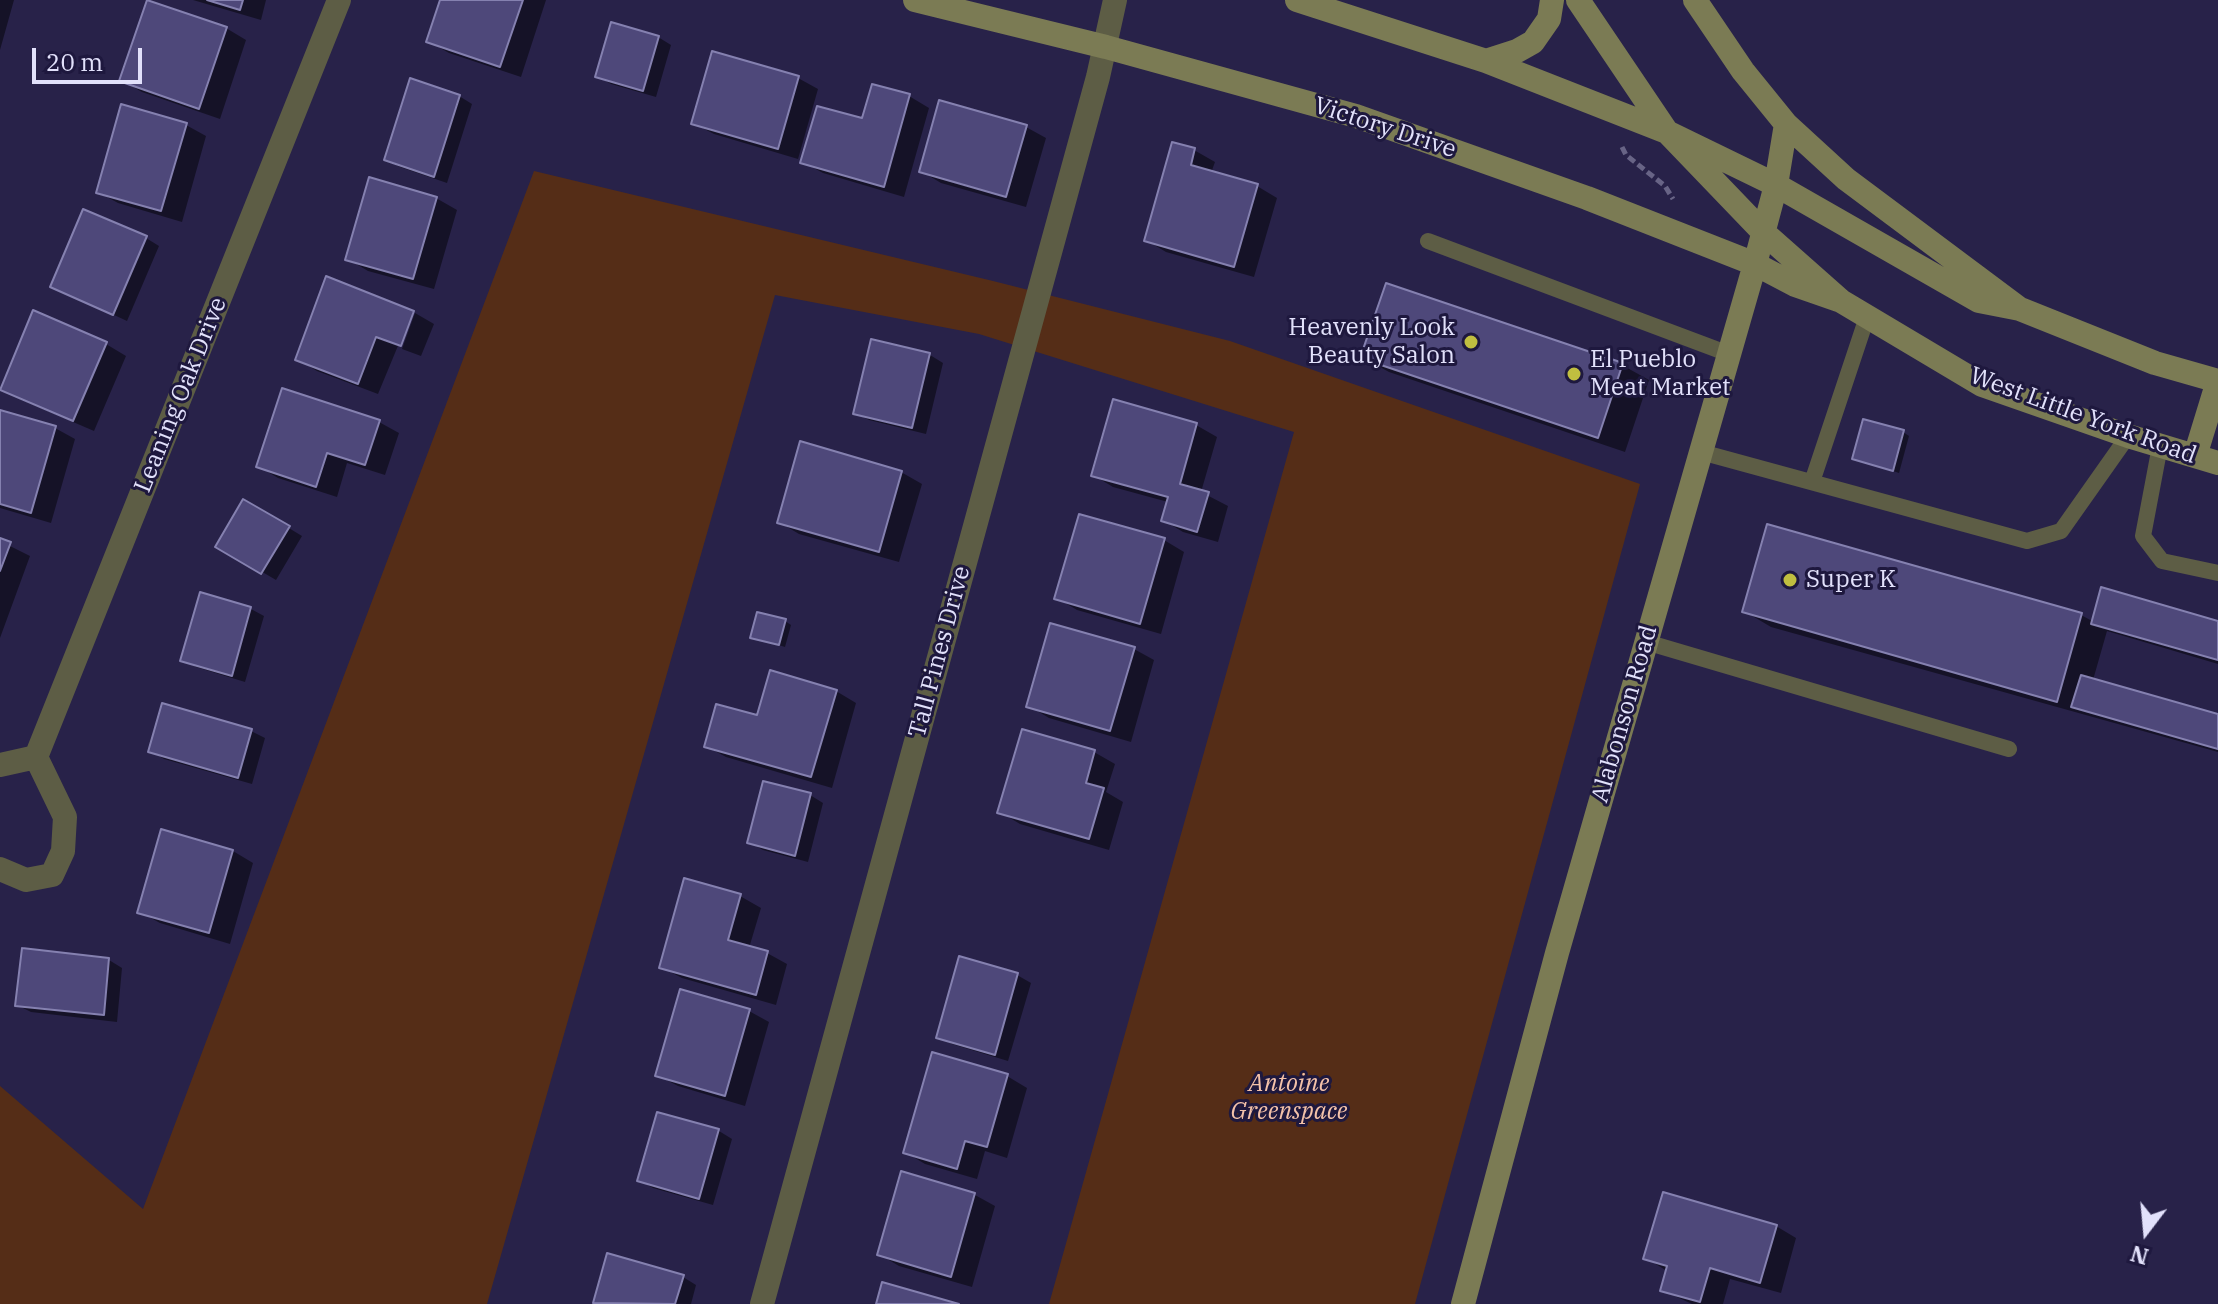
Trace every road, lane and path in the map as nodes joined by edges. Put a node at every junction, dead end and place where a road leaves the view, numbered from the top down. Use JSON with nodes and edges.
{"nodes":[{"id":1,"x":339,"y":0,"type":"edge"},
{"id":2,"x":915,"y":0,"type":"edge"},
{"id":3,"x":1115,"y":0,"type":"edge"},
{"id":4,"x":1297,"y":0,"type":"edge"},
{"id":5,"x":1552,"y":0,"type":"edge"},
{"id":6,"x":1578,"y":0,"type":"edge"},
{"id":7,"x":1695,"y":0,"type":"edge"},
{"id":8,"x":1106,"y":47,"type":"junction"},
{"id":9,"x":1486,"y":61,"type":"junction"},
{"id":10,"x":1786,"y":124,"type":"junction"},
{"id":11,"x":1667,"y":132,"type":"junction"},
{"id":12,"x":1619,"y":141,"type":"dead end"},
{"id":13,"x":1776,"y":185,"type":"junction"},
{"id":14,"x":1677,"y":205,"type":"dead end"},
{"id":15,"x":1763,"y":232,"type":"junction"},
{"id":16,"x":1428,"y":241,"type":"dead end"},
{"id":17,"x":1755,"y":264,"type":"junction"},
{"id":18,"x":1841,"y":301,"type":"junction"},
{"id":19,"x":2020,"y":309,"type":"junction"},
{"id":20,"x":1867,"y":317,"type":"junction"},
{"id":21,"x":1729,"y":354,"type":"junction"},
{"id":22,"x":2218,"y":381,"type":"edge"},
{"id":23,"x":2128,"y":436,"type":"junction"},
{"id":24,"x":2160,"y":446,"type":"junction"},
{"id":25,"x":1701,"y":452,"type":"junction"},
{"id":26,"x":2206,"y":459,"type":"edge"},
{"id":27,"x":1812,"y":482,"type":"junction"},
{"id":28,"x":2218,"y":573,"type":"edge"},
{"id":29,"x":1646,"y":642,"type":"junction"},
{"id":30,"x":2009,"y":749,"type":"dead end"},
{"id":31,"x":36,"y":757,"type":"junction"},
{"id":32,"x":0,"y":765,"type":"edge"},
{"id":33,"x":0,"y":869,"type":"edge"},
{"id":34,"x":762,"y":1304,"type":"edge"},
{"id":35,"x":1463,"y":1304,"type":"edge"}],
"edges":[{"from":1,"to":31,"type":"street","name":"Leaning Oak Drive"},
{"from":2,"to":8,"type":"main road","name":"Victory Drive"},
{"from":3,"to":8,"type":"street","name":"Tall Pines Drive"},
{"from":4,"to":9,"type":"main road"},
{"from":5,"to":9,"type":"main road"},
{"from":6,"to":11,"type":"main road","name":"West Little York Road"},
{"from":7,"to":10,"type":"main road"},
{"from":8,"to":17,"type":"main road","name":"Victory Drive"},
{"from":8,"to":34,"type":"street","name":"Tall Pines Drive"},
{"from":9,"to":11,"type":"main road"},
{"from":10,"to":13,"type":"main road","name":"Alabonson Road"},
{"from":10,"to":19,"type":"main road"},
{"from":11,"to":13,"type":"main road"},
{"from":11,"to":15,"type":"main road","name":"West Little York Road"},
{"from":12,"to":14,"type":"path"},
{"from":13,"to":15,"type":"main road","name":"Alabonson Road"},
{"from":13,"to":19,"type":"main road"},
{"from":15,"to":17,"type":"main road","name":"Alabonson Road"},
{"from":15,"to":18,"type":"main road","name":"West Little York Road"},
{"from":16,"to":21,"type":"lane"},
{"from":17,"to":18,"type":"main road","name":"Victory Drive"},
{"from":17,"to":21,"type":"main road","name":"Alabonson Road"},
{"from":18,"to":20,"type":"main road","name":"West Little York Road"},
{"from":19,"to":22,"type":"main road"},
{"from":20,"to":23,"type":"main road","name":"West Little York Road"},
{"from":20,"to":27,"type":"lane"},
{"from":21,"to":25,"type":"main road","name":"Alabonson Road"},
{"from":22,"to":26,"type":"main road"},
{"from":23,"to":24,"type":"main road","name":"West Little York Road"},
{"from":23,"to":27,"type":"lane"},
{"from":24,"to":26,"type":"main road","name":"West Little York Road"},
{"from":24,"to":28,"type":"lane"},
{"from":25,"to":27,"type":"lane"},
{"from":25,"to":29,"type":"main road","name":"Alabonson Road"},
{"from":29,"to":30,"type":"lane"},
{"from":29,"to":35,"type":"main road","name":"Alabonson Road"},
{"from":31,"to":32,"type":"street"},
{"from":31,"to":33,"type":"street"}]}
